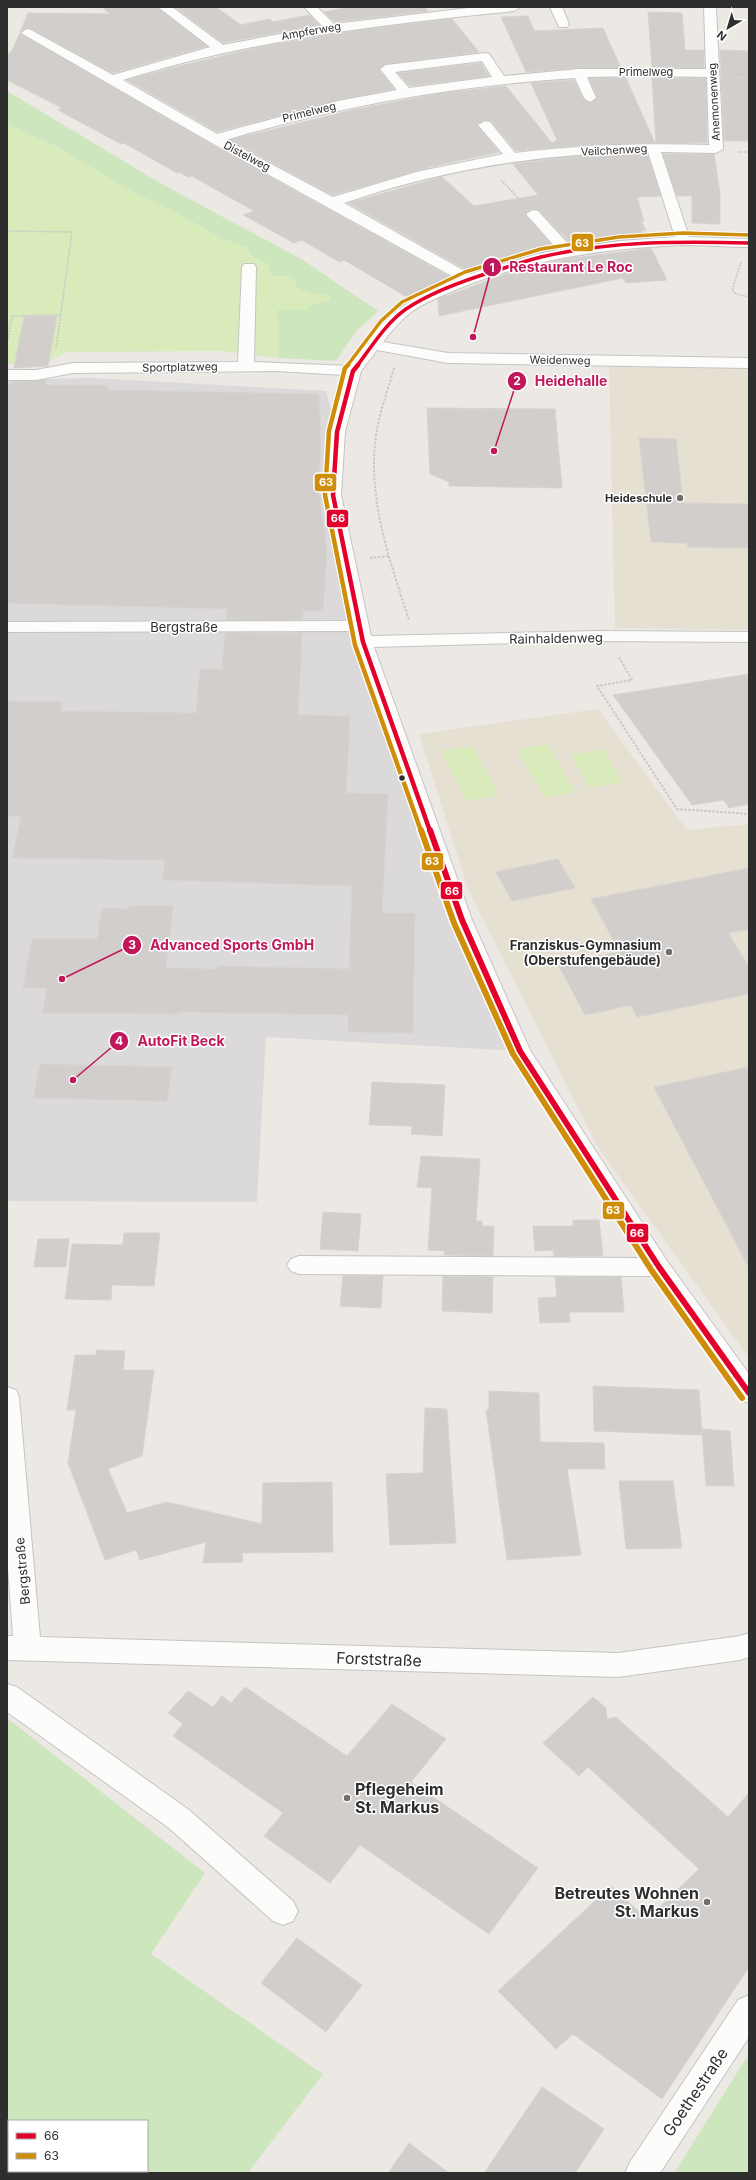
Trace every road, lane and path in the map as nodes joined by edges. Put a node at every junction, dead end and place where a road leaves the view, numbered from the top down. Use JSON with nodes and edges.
{"nodes":[{"id":1,"x":164,"y":7,"type":"edge"},
{"id":2,"x":310,"y":7,"type":"edge"},
{"id":3,"x":514,"y":7,"type":"edge"},
{"id":4,"x":556,"y":7,"type":"edge"},
{"id":5,"x":710,"y":7,"type":"edge"},
{"id":6,"x":563,"y":24,"type":"dead end"},
{"id":7,"x":330,"y":27,"type":"junction"},
{"id":8,"x":27,"y":33,"type":"dead end"},
{"id":9,"x":219,"y":48,"type":"junction"},
{"id":10,"x":579,"y":73,"type":"junction"},
{"id":11,"x":712,"y":73,"type":"junction"},
{"id":12,"x":112,"y":78,"type":"junction"},
{"id":13,"x":500,"y":79,"type":"junction"},
{"id":14,"x":405,"y":91,"type":"junction"},
{"id":15,"x":590,"y":98,"type":"dead end"},
{"id":16,"x":485,"y":125,"type":"dead end"},
{"id":17,"x":215,"y":139,"type":"junction"},
{"id":18,"x":654,"y":147,"type":"junction"},
{"id":19,"x":716,"y":149,"type":"joint"},
{"id":20,"x":512,"y":157,"type":"junction"},
{"id":21,"x":484,"y":162,"type":"junction"},
{"id":22,"x":332,"y":202,"type":"junction"},
{"id":23,"x":533,"y":214,"type":"joint"},
{"id":24,"x":7,"y":231,"type":"edge"},
{"id":25,"x":683,"y":241,"type":"junction"},
{"id":26,"x":748,"y":243,"type":"edge"},
{"id":27,"x":569,"y":253,"type":"junction"},
{"id":28,"x":249,"y":267,"type":"dead end"},
{"id":29,"x":468,"y":279,"type":"junction"},
{"id":30,"x":749,"y":297,"type":"edge"},
{"id":31,"x":61,"y":315,"type":"junction"},
{"id":32,"x":7,"y":344,"type":"edge"},
{"id":33,"x":371,"y":344,"type":"junction"},
{"id":34,"x":399,"y":350,"type":"junction"},
{"id":35,"x":749,"y":363,"type":"edge"},
{"id":36,"x":246,"y":366,"type":"junction"},
{"id":37,"x":353,"y":371,"type":"junction"},
{"id":38,"x":53,"y":372,"type":"junction"},
{"id":39,"x":7,"y":375,"type":"edge"},
{"id":40,"x":7,"y":627,"type":"edge"},
{"id":41,"x":362,"y":634,"type":"junction"},
{"id":42,"x":606,"y":636,"type":"junction"},
{"id":43,"x":749,"y":637,"type":"edge"},
{"id":44,"x":416,"y":640,"type":"junction"},
{"id":45,"x":749,"y":814,"type":"edge"},
{"id":46,"x":298,"y":1265,"type":"dead end"},
{"id":47,"x":659,"y":1267,"type":"junction"},
{"id":48,"x":749,"y":1393,"type":"edge"},
{"id":49,"x":7,"y":1397,"type":"edge"},
{"id":50,"x":749,"y":1645,"type":"edge"},
{"id":51,"x":18,"y":1648,"type":"edge"},
{"id":52,"x":7,"y":1696,"type":"edge"},
{"id":53,"x":283,"y":1911,"type":"dead end"},
{"id":54,"x":749,"y":2010,"type":"edge"},
{"id":55,"x":641,"y":2173,"type":"edge"}],
"edges":[{"from":1,"to":9,"type":"street"},
{"from":2,"to":7,"type":"street"},
{"from":3,"to":7,"type":"street","name":"Ampferweg"},
{"from":4,"to":6,"type":"street"},
{"from":5,"to":11,"type":"street","name":"Anemonenweg"},
{"from":7,"to":9,"type":"street","name":"Ampferweg"},
{"from":8,"to":12,"type":"street","name":"Distelweg"},
{"from":9,"to":12,"type":"street","name":"Ampferweg"},
{"from":10,"to":11,"type":"street","name":"Primelweg"},
{"from":10,"to":13,"type":"street","name":"Primelweg"},
{"from":10,"to":15,"type":"street"},
{"from":11,"to":19,"type":"street","name":"Anemonenweg"},
{"from":12,"to":17,"type":"street","name":"Distelweg"},
{"from":13,"to":14,"type":"street","name":"Primelweg"},
{"from":13,"to":14,"type":"street"},
{"from":14,"to":17,"type":"street","name":"Primelweg"},
{"from":16,"to":20,"type":"street"},
{"from":17,"to":22,"type":"street","name":"Distelweg"},
{"from":18,"to":19,"type":"street","name":"Veilchenweg"},
{"from":18,"to":20,"type":"street","name":"Veilchenweg"},
{"from":18,"to":25,"type":"street"},
{"from":20,"to":21,"type":"street","name":"Veilchenweg"},
{"from":21,"to":22,"type":"street","name":"Veilchenweg"},
{"from":21,"to":23,"type":"path"},
{"from":22,"to":29,"type":"street","name":"Distelweg"},
{"from":23,"to":27,"type":"street"},
{"from":24,"to":31,"type":"path"},
{"from":25,"to":26,"type":"street"},
{"from":25,"to":27,"type":"street"},
{"from":26,"to":30,"type":"path"},
{"from":27,"to":29,"type":"street"},
{"from":28,"to":36,"type":"street"},
{"from":29,"to":33,"type":"street"},
{"from":31,"to":32,"type":"path"},
{"from":31,"to":38,"type":"path"},
{"from":33,"to":34,"type":"street","name":"Weidenweg"},
{"from":33,"to":37,"type":"street"},
{"from":34,"to":35,"type":"street","name":"Weidenweg"},
{"from":34,"to":44,"type":"path"},
{"from":36,"to":37,"type":"street","name":"Sportplatzweg"},
{"from":36,"to":38,"type":"street","name":"Sportplatzweg"},
{"from":37,"to":41,"type":"street"},
{"from":38,"to":39,"type":"street","name":"Sportplatzweg"},
{"from":40,"to":41,"type":"street","name":"Bergstraße"},
{"from":41,"to":44,"type":"street","name":"Rainhaldenweg"},
{"from":41,"to":47,"type":"street"},
{"from":42,"to":43,"type":"street","name":"Rainhaldenweg"},
{"from":42,"to":44,"type":"street","name":"Rainhaldenweg"},
{"from":42,"to":45,"type":"path"},
{"from":46,"to":47,"type":"street"},
{"from":47,"to":48,"type":"street"},
{"from":49,"to":51,"type":"street","name":"Bergstraße"},
{"from":50,"to":51,"type":"street","name":"Forststraße"},
{"from":52,"to":53,"type":"street"},
{"from":54,"to":55,"type":"street","name":"Goethestraße"}]}
